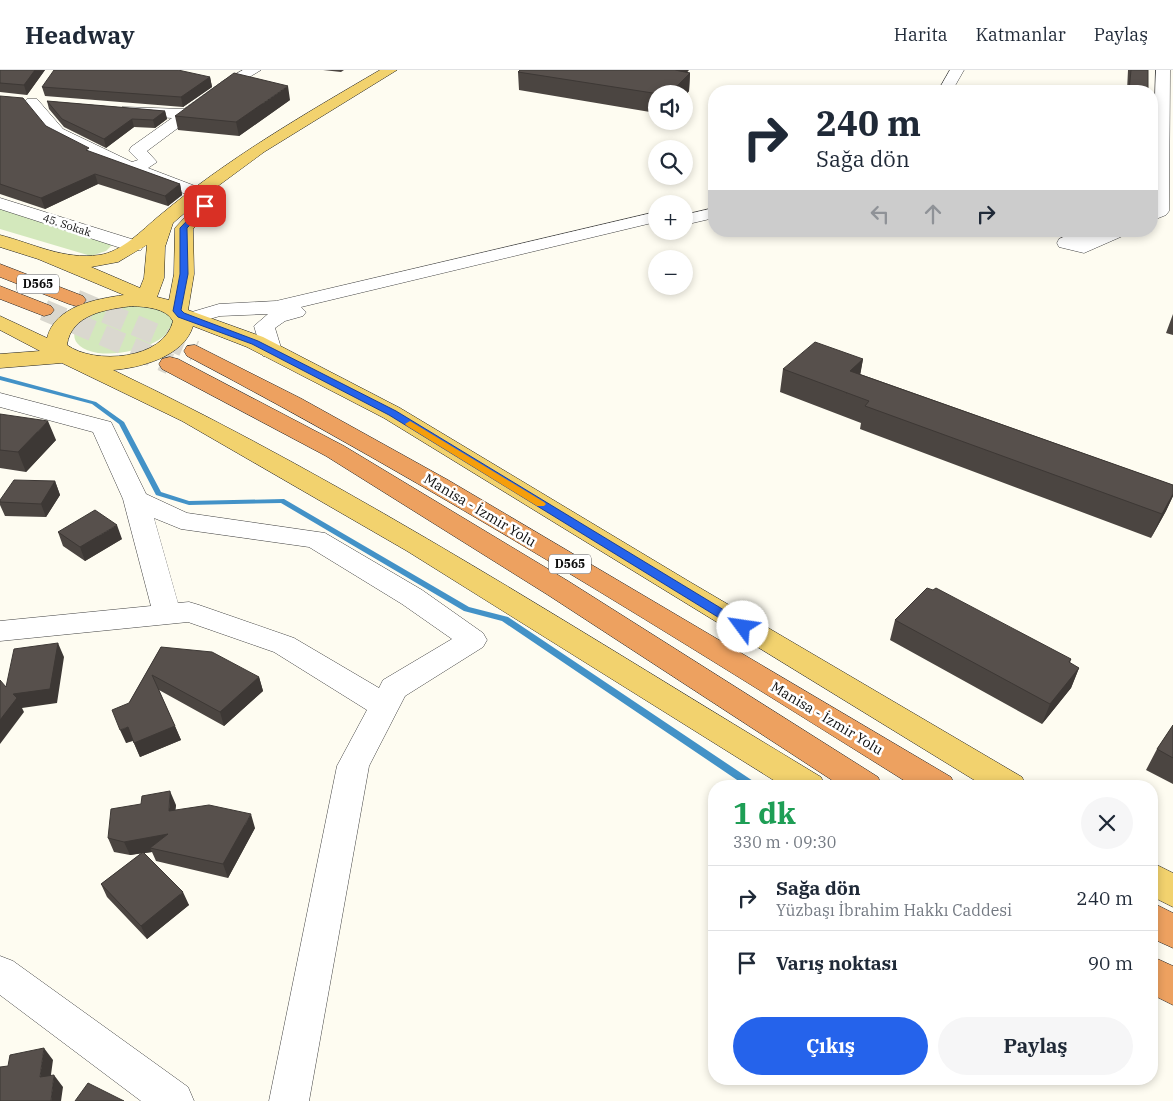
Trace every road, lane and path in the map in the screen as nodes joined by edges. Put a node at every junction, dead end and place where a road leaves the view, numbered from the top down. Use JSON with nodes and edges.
{"nodes":[{"id":1,"x":254,"y":70,"type":"edge"},
{"id":2,"x":390,"y":70,"type":"edge"},
{"id":3,"x":402,"y":70,"type":"edge"},
{"id":4,"x":950,"y":70,"type":"edge"},
{"id":5,"x":957,"y":70,"type":"edge"},
{"id":6,"x":1154,"y":70,"type":"edge"},
{"id":7,"x":1163,"y":70,"type":"edge"},
{"id":8,"x":210,"y":80,"type":"edge"},
{"id":9,"x":228,"y":84,"type":"junction"},
{"id":10,"x":941,"y":85,"type":"edge"},
{"id":11,"x":948,"y":85,"type":"edge"},
{"id":12,"x":1153,"y":85,"type":"edge"},
{"id":13,"x":43,"y":86,"type":"edge"},
{"id":14,"x":21,"y":102,"type":"junction"},
{"id":15,"x":51,"y":104,"type":"edge"},
{"id":16,"x":108,"y":108,"type":"edge"},
{"id":17,"x":185,"y":114,"type":"junction"},
{"id":18,"x":133,"y":168,"type":"junction"},
{"id":19,"x":198,"y":193,"type":"junction"},
{"id":20,"x":0,"y":203,"type":"edge"},
{"id":21,"x":708,"y":205,"type":"edge"},
{"id":22,"x":693,"y":209,"type":"edge"},
{"id":23,"x":1158,"y":212,"type":"edge"},
{"id":24,"x":708,"y":214,"type":"edge"},
{"id":25,"x":693,"y":218,"type":"edge"},
{"id":26,"x":648,"y":219,"type":"edge"},
{"id":27,"x":164,"y":221,"type":"junction"},
{"id":28,"x":648,"y":228,"type":"edge"},
{"id":29,"x":1080,"y":237,"type":"edge"},
{"id":30,"x":1105,"y":237,"type":"edge"},
{"id":31,"x":0,"y":241,"type":"edge"},
{"id":32,"x":134,"y":246,"type":"junction"},
{"id":33,"x":44,"y":255,"type":"junction"},
{"id":34,"x":0,"y":270,"type":"edge"},
{"id":35,"x":0,"y":292,"type":"edge"},
{"id":36,"x":146,"y":300,"type":"junction"},
{"id":37,"x":77,"y":307,"type":"junction"},
{"id":38,"x":44,"y":310,"type":"tunnel mouth"},
{"id":39,"x":183,"y":314,"type":"junction"},
{"id":40,"x":0,"y":322,"type":"edge"},
{"id":41,"x":26,"y":334,"type":"junction"},
{"id":42,"x":0,"y":344,"type":"edge"},
{"id":43,"x":195,"y":351,"type":"tunnel mouth"},
{"id":44,"x":271,"y":351,"type":"junction"},
{"id":45,"x":65,"y":356,"type":"junction"},
{"id":46,"x":0,"y":361,"type":"edge"},
{"id":47,"x":170,"y":364,"type":"tunnel mouth"},
{"id":48,"x":0,"y":400,"type":"edge"},
{"id":49,"x":136,"y":499,"type":"junction"},
{"id":50,"x":167,"y":614,"type":"junction"},
{"id":51,"x":0,"y":631,"type":"edge"},
{"id":52,"x":384,"y":706,"type":"junction"},
{"id":53,"x":799,"y":780,"type":"edge"},
{"id":54,"x":857,"y":780,"type":"edge"},
{"id":55,"x":929,"y":780,"type":"edge"},
{"id":56,"x":1000,"y":780,"type":"edge"},
{"id":57,"x":1158,"y":882,"type":"edge"},
{"id":58,"x":1173,"y":892,"type":"edge"},
{"id":59,"x":1158,"y":922,"type":"edge"},
{"id":60,"x":1173,"y":932,"type":"edge"},
{"id":61,"x":0,"y":973,"type":"edge"},
{"id":62,"x":1158,"y":978,"type":"edge"},
{"id":63,"x":1158,"y":981,"type":"edge"},
{"id":64,"x":1173,"y":988,"type":"edge"},
{"id":65,"x":174,"y":1101,"type":"edge"},
{"id":66,"x":289,"y":1101,"type":"edge"}],
"edges":[{"from":1,"to":9,"type":"street"},
{"from":2,"to":19,"type":"main road"},
{"from":3,"to":39,"type":"main road"},
{"from":4,"to":10,"type":"street"},
{"from":5,"to":11,"type":"street"},
{"from":6,"to":12,"type":"street"},
{"from":7,"to":23,"type":"street"},
{"from":8,"to":9,"type":"street"},
{"from":9,"to":17,"type":"street"},
{"from":13,"to":14,"type":"street"},
{"from":14,"to":15,"type":"street"},
{"from":14,"to":18,"type":"street"},
{"from":16,"to":17,"type":"street"},
{"from":17,"to":18,"type":"street"},
{"from":18,"to":19,"type":"street"},
{"from":19,"to":27,"type":"main road"},
{"from":20,"to":32,"type":"street","name":"45. Sokak"},
{"from":21,"to":22,"type":"street"},
{"from":24,"to":25,"type":"street"},
{"from":26,"to":39,"type":"street"},
{"from":27,"to":32,"type":"main road"},
{"from":27,"to":36,"type":"main road"},
{"from":28,"to":44,"type":"street"},
{"from":29,"to":30,"type":"street"},
{"from":31,"to":33,"type":"main road"},
{"from":32,"to":33,"type":"main road"},
{"from":33,"to":36,"type":"main road"},
{"from":34,"to":37,"type":"highway","number":"D565"},
{"from":35,"to":38,"type":"highway","number":"D565"},
{"from":36,"to":37,"type":"main road"},
{"from":36,"to":39,"type":"main road"},
{"from":37,"to":41,"type":"main road"},
{"from":37,"to":45,"type":"main road"},
{"from":39,"to":44,"type":"main road"},
{"from":39,"to":45,"type":"main road"},
{"from":40,"to":41,"type":"main road"},
{"from":41,"to":42,"type":"main road"},
{"from":41,"to":45,"type":"main road"},
{"from":43,"to":55,"type":"highway","name":"Manisa - İzmir Yolu","number":"D565"},
{"from":44,"to":56,"type":"main road"},
{"from":45,"to":46,"type":"main road"},
{"from":45,"to":53,"type":"main road"},
{"from":47,"to":54,"type":"highway","name":"Manisa - İzmir Yolu","number":"D565"},
{"from":48,"to":49,"type":"street"},
{"from":49,"to":50,"type":"street"},
{"from":49,"to":52,"type":"street"},
{"from":50,"to":51,"type":"street"},
{"from":50,"to":52,"type":"street"},
{"from":52,"to":66,"type":"street"},
{"from":57,"to":58,"type":"main road"},
{"from":59,"to":60,"type":"highway"},
{"from":61,"to":65,"type":"street"},
{"from":62,"to":64,"type":"highway"},
{"from":63,"to":64,"type":"main road"}]}
